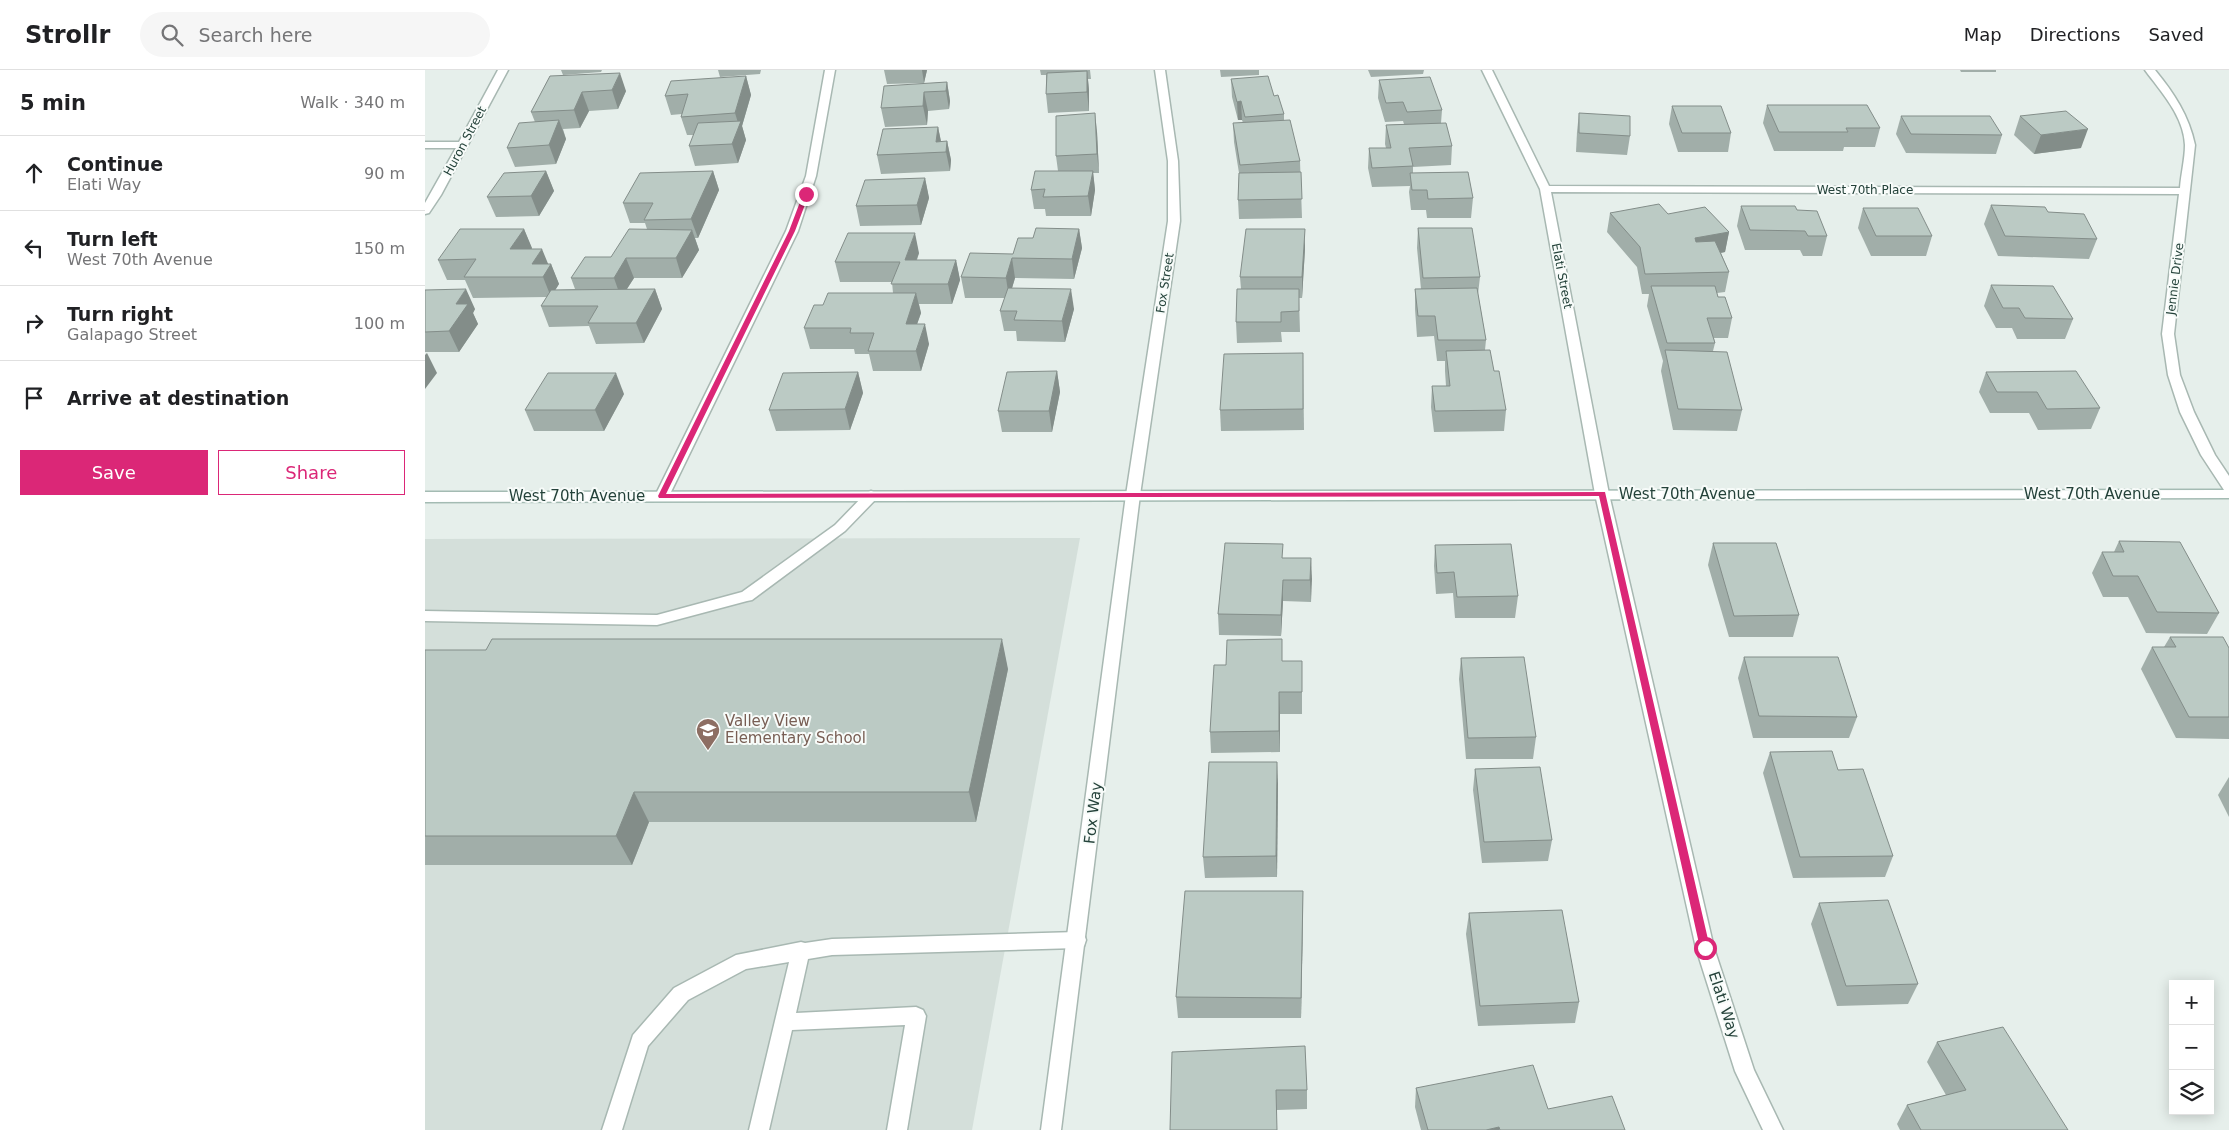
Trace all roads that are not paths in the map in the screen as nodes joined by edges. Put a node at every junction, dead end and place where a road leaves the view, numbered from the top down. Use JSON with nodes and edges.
{"nodes":[{"id":1,"x":503,"y":70,"type":"edge"},
{"id":2,"x":830,"y":70,"type":"edge"},
{"id":3,"x":1160,"y":70,"type":"edge"},
{"id":4,"x":1487,"y":70,"type":"edge"},
{"id":5,"x":2150,"y":70,"type":"edge"},
{"id":6,"x":425,"y":145,"type":"edge"},
{"id":7,"x":462,"y":145,"type":"junction"},
{"id":8,"x":1545,"y":190,"type":"junction"},
{"id":9,"x":2184,"y":191,"type":"junction"},
{"id":10,"x":425,"y":211,"type":"edge"},
{"id":11,"x":2229,"y":487,"type":"edge"},
{"id":12,"x":1602,"y":494,"type":"junction"},
{"id":13,"x":2229,"y":494,"type":"edge"},
{"id":14,"x":1133,"y":495,"type":"junction"},
{"id":15,"x":661,"y":496,"type":"junction"},
{"id":16,"x":871,"y":496,"type":"junction"},
{"id":17,"x":425,"y":497,"type":"edge"},
{"id":18,"x":425,"y":616,"type":"edge"},
{"id":19,"x":1077,"y":940,"type":"junction"},
{"id":20,"x":801,"y":950,"type":"junction"},
{"id":21,"x":784,"y":1022,"type":"junction"},
{"id":22,"x":612,"y":1130,"type":"edge"},
{"id":23,"x":759,"y":1130,"type":"edge"},
{"id":24,"x":897,"y":1130,"type":"edge"},
{"id":25,"x":1051,"y":1130,"type":"edge"},
{"id":26,"x":1773,"y":1130,"type":"edge"}],
"edges":[{"from":1,"to":7,"type":"street","name":"Huron Street"},
{"from":2,"to":15,"type":"street"},
{"from":3,"to":14,"type":"street","name":"Fox Street"},
{"from":4,"to":8,"type":"street","name":"Elati Street"},
{"from":5,"to":9,"type":"street","name":"Jennie Drive"},
{"from":6,"to":7,"type":"street"},
{"from":7,"to":10,"type":"street","name":"Huron Street"},
{"from":8,"to":9,"type":"street","name":"West 70th Place"},
{"from":8,"to":12,"type":"street","name":"Elati Street"},
{"from":9,"to":11,"type":"street","name":"Jennie Drive"},
{"from":12,"to":13,"type":"street","name":"West 70th Avenue"},
{"from":12,"to":14,"type":"street","name":"West 70th Avenue"},
{"from":12,"to":26,"type":"street","name":"Elati Way"},
{"from":14,"to":16,"type":"street","name":"West 70th Avenue"},
{"from":14,"to":19,"type":"street","name":"Fox Way"},
{"from":15,"to":16,"type":"street","name":"West 70th Avenue"},
{"from":15,"to":17,"type":"street","name":"West 70th Avenue"},
{"from":16,"to":18,"type":"street"},
{"from":19,"to":20,"type":"street"},
{"from":19,"to":25,"type":"street","name":"Fox Way"},
{"from":20,"to":21,"type":"street"},
{"from":20,"to":22,"type":"street"},
{"from":21,"to":23,"type":"street"},
{"from":21,"to":24,"type":"street"}]}
